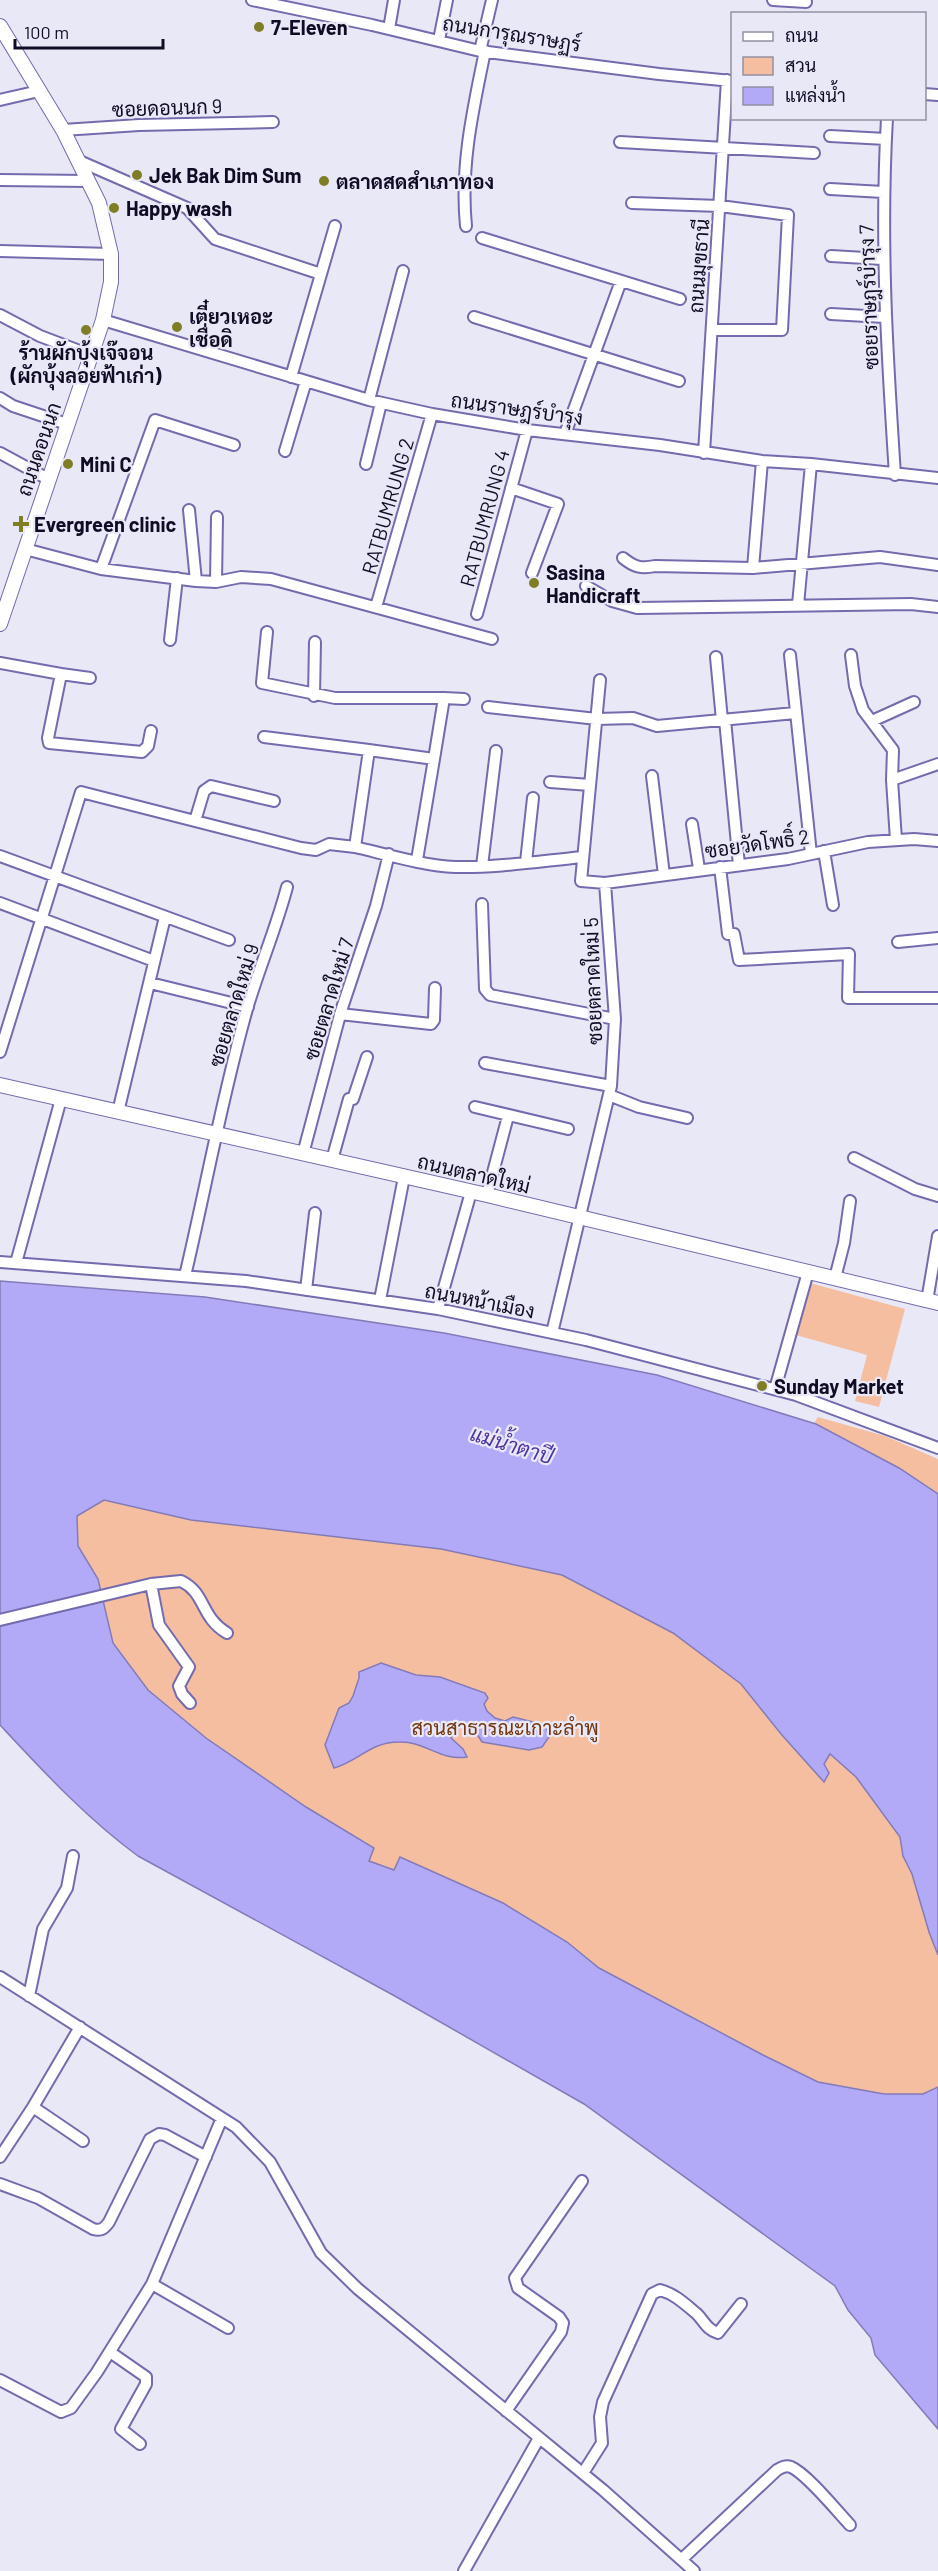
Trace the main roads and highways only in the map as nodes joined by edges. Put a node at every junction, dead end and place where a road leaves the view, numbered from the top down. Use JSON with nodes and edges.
{"nodes":[{"id":1,"x":0,"y":26,"type":"edge"},
{"id":2,"x":4,"y":601,"type":"edge"},
{"id":3,"x":0,"y":624,"type":"edge"},
{"id":4,"x":0,"y":1085,"type":"edge"},
{"id":5,"x":933,"y":1302,"type":"edge"}],
"edges":[{"from":1,"to":2,"type":"main road","name":"ถนนดอนนก"},
{"from":2,"to":3,"type":"main road","name":"ถนนดอนนก"},
{"from":4,"to":5,"type":"main road","name":"ถนนตลาดใหม่"}]}
